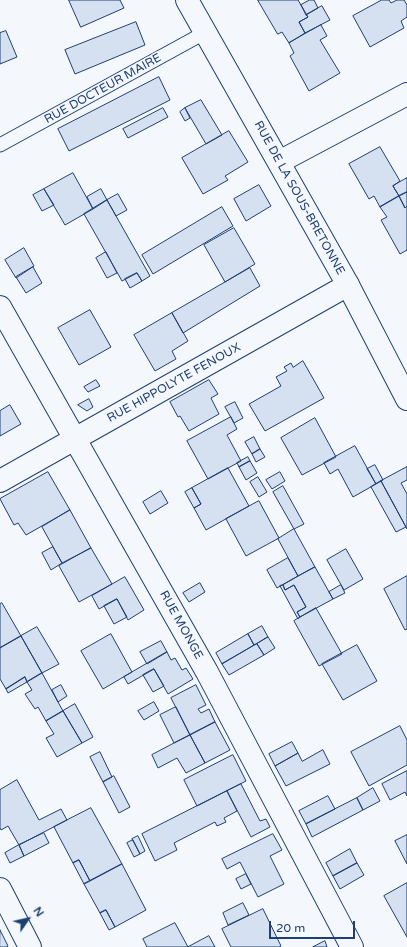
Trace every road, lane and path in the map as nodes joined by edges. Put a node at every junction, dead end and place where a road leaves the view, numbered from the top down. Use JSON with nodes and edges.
{"nodes":[{"id":1,"x":187,"y":0,"type":"edge"},
{"id":2,"x":206,"y":32,"type":"junction"},
{"id":3,"x":407,"y":94,"type":"edge"},
{"id":4,"x":0,"y":145,"type":"edge"},
{"id":5,"x":279,"y":162,"type":"junction"},
{"id":6,"x":348,"y":285,"type":"junction"},
{"id":7,"x":0,"y":307,"type":"edge"},
{"id":8,"x":407,"y":399,"type":"edge"},
{"id":9,"x":76,"y":439,"type":"junction"},
{"id":10,"x":0,"y":482,"type":"edge"},
{"id":11,"x":0,"y":889,"type":"edge"},
{"id":12,"x":30,"y":947,"type":"edge"},
{"id":13,"x":352,"y":947,"type":"edge"}],
"edges":[{"from":1,"to":2,"type":"street","name":"RUE DE LA SOUS-BRETONNE"},
{"from":2,"to":4,"type":"lane","name":"RUE DOCTEUR MAIRE"},
{"from":2,"to":5,"type":"street","name":"RUE DE LA SOUS-BRETONNE"},
{"from":3,"to":5,"type":"street"},
{"from":5,"to":6,"type":"street","name":"RUE DE LA SOUS-BRETONNE"},
{"from":6,"to":8,"type":"street","name":"RUE DE LA SOUS-BRETONNE"},
{"from":6,"to":9,"type":"street","name":"RUE HIPPOLYTE FENOUX"},
{"from":7,"to":9,"type":"street","name":"RUE MONGE"},
{"from":9,"to":10,"type":"street","name":"RUE HIPPOLYTE FENOUX"},
{"from":9,"to":13,"type":"street","name":"RUE MONGE"},
{"from":11,"to":12,"type":"street"}]}
